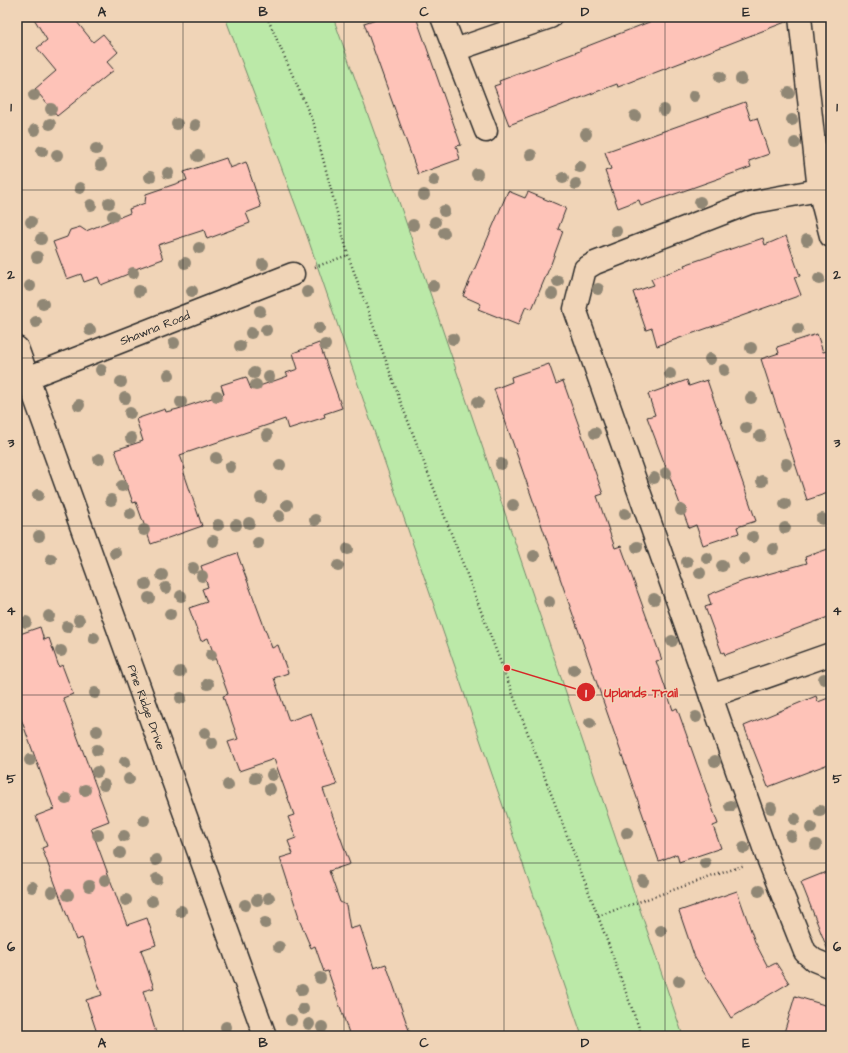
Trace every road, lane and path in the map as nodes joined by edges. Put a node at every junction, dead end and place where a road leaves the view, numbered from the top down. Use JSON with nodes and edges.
{"nodes":[{"id":1,"x":267,"y":17,"type":"edge"},
{"id":2,"x":442,"y":17,"type":"edge"},
{"id":3,"x":550,"y":17,"type":"edge"},
{"id":4,"x":800,"y":17,"type":"edge"},
{"id":5,"x":455,"y":50,"type":"junction"},
{"id":6,"x":486,"y":131,"type":"dead end"},
{"id":7,"x":820,"y":190,"type":"junction"},
{"id":8,"x":831,"y":236,"type":"edge"},
{"id":9,"x":348,"y":255,"type":"junction"},
{"id":10,"x":293,"y":274,"type":"joint"},
{"id":11,"x":17,"y":348,"type":"edge"},
{"id":12,"x":23,"y":380,"type":"edge"},
{"id":13,"x":831,"y":654,"type":"edge"},
{"id":14,"x":711,"y":696,"type":"junction"},
{"id":15,"x":768,"y":856,"type":"junction"},
{"id":16,"x":598,"y":916,"type":"junction"},
{"id":17,"x":831,"y":968,"type":"edge"},
{"id":18,"x":265,"y":1036,"type":"edge"},
{"id":19,"x":642,"y":1036,"type":"edge"}],
"edges":[{"from":1,"to":9,"type":"path"},
{"from":2,"to":5,"type":"street"},
{"from":3,"to":5,"type":"street"},
{"from":4,"to":7,"type":"street"},
{"from":5,"to":6,"type":"street"},
{"from":7,"to":8,"type":"street"},
{"from":7,"to":14,"type":"street"},
{"from":9,"to":10,"type":"path"},
{"from":9,"to":16,"type":"path"},
{"from":10,"to":12,"type":"street","name":"Shawna Road"},
{"from":11,"to":12,"type":"street","name":"Pine Ridge Drive"},
{"from":12,"to":18,"type":"street","name":"Pine Ridge Drive"},
{"from":13,"to":14,"type":"street"},
{"from":14,"to":15,"type":"street"},
{"from":15,"to":16,"type":"path"},
{"from":15,"to":17,"type":"street"},
{"from":16,"to":19,"type":"path"}]}
